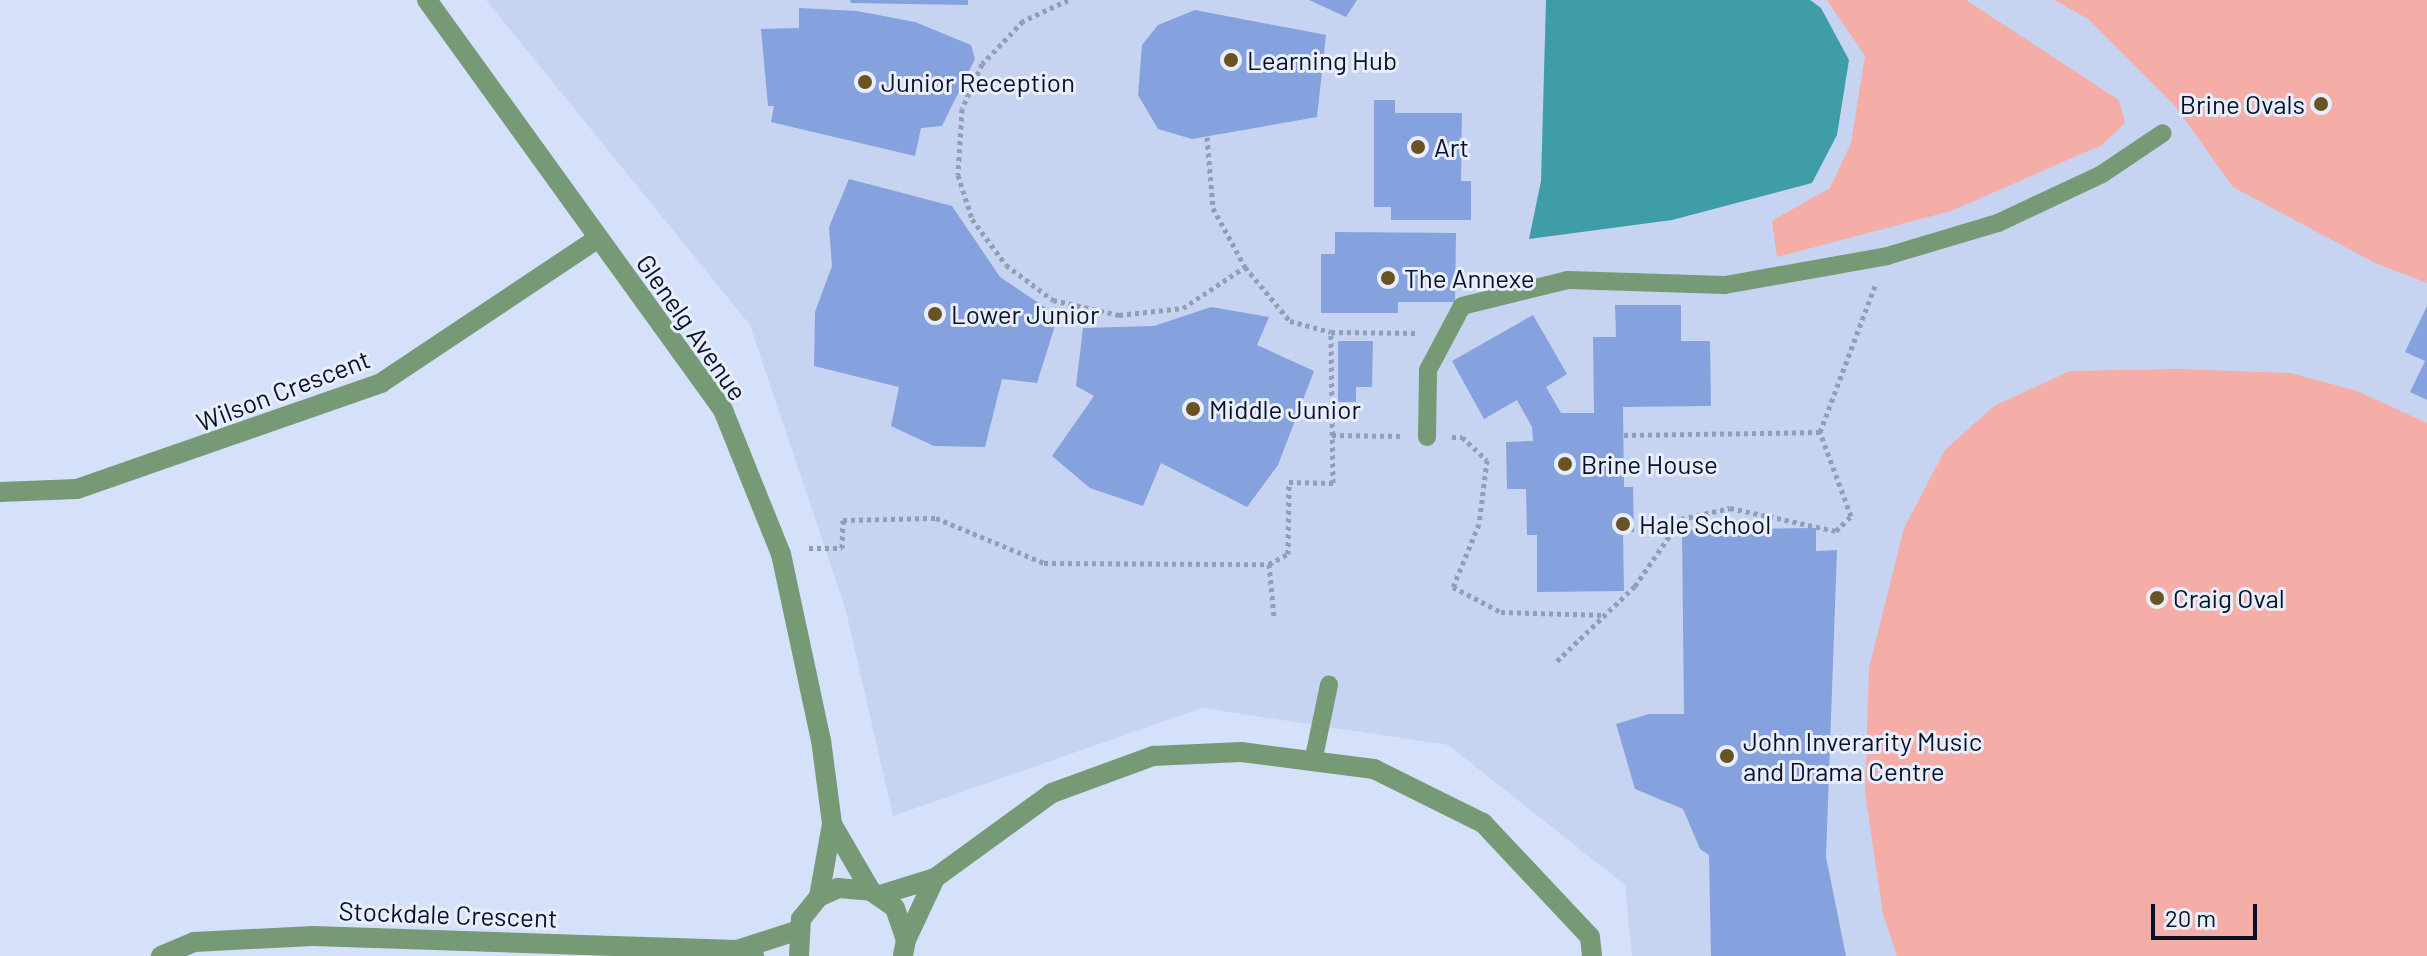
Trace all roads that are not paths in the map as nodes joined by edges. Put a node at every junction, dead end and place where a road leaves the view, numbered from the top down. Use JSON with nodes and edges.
{"nodes":[{"id":1,"x":427,"y":0,"type":"edge"},
{"id":2,"x":2163,"y":133,"type":"dead end"},
{"id":3,"x":597,"y":239,"type":"junction"},
{"id":4,"x":1427,"y":437,"type":"road end"},
{"id":5,"x":0,"y":492,"type":"edge"},
{"id":6,"x":1329,"y":685,"type":"dead end"},
{"id":7,"x":1313,"y":762,"type":"junction"},
{"id":8,"x":832,"y":824,"type":"junction"},
{"id":9,"x":935,"y":878,"type":"junction"},
{"id":10,"x":875,"y":893,"type":"junction"},
{"id":11,"x":819,"y":897,"type":"junction"},
{"id":12,"x":799,"y":930,"type":"junction"},
{"id":13,"x":904,"y":948,"type":"edge"},
{"id":14,"x":745,"y":953,"type":"edge"},
{"id":15,"x":161,"y":956,"type":"edge"},
{"id":16,"x":799,"y":956,"type":"edge"},
{"id":17,"x":1592,"y":956,"type":"edge"}],
"edges":[{"from":1,"to":3,"type":"street","name":"Glenelg Avenue"},
{"from":2,"to":4,"type":"lane"},
{"from":3,"to":5,"type":"street","name":"Wilson Crescent"},
{"from":3,"to":8,"type":"street","name":"Glenelg Avenue"},
{"from":6,"to":7,"type":"lane"},
{"from":7,"to":9,"type":"street"},
{"from":7,"to":17,"type":"street"},
{"from":8,"to":10,"type":"street","name":"Glenelg Avenue"},
{"from":8,"to":11,"type":"street","name":"Glenelg Avenue"},
{"from":9,"to":10,"type":"street"},
{"from":9,"to":13,"type":"street"},
{"from":10,"to":11,"type":"street"},
{"from":10,"to":13,"type":"street","name":"Glenelg Avenue"},
{"from":11,"to":12,"type":"street","name":"Glenelg Avenue"},
{"from":12,"to":14,"type":"street","name":"Stockdale Crescent"},
{"from":12,"to":16,"type":"street"},
{"from":14,"to":15,"type":"street","name":"Stockdale Crescent"}]}
